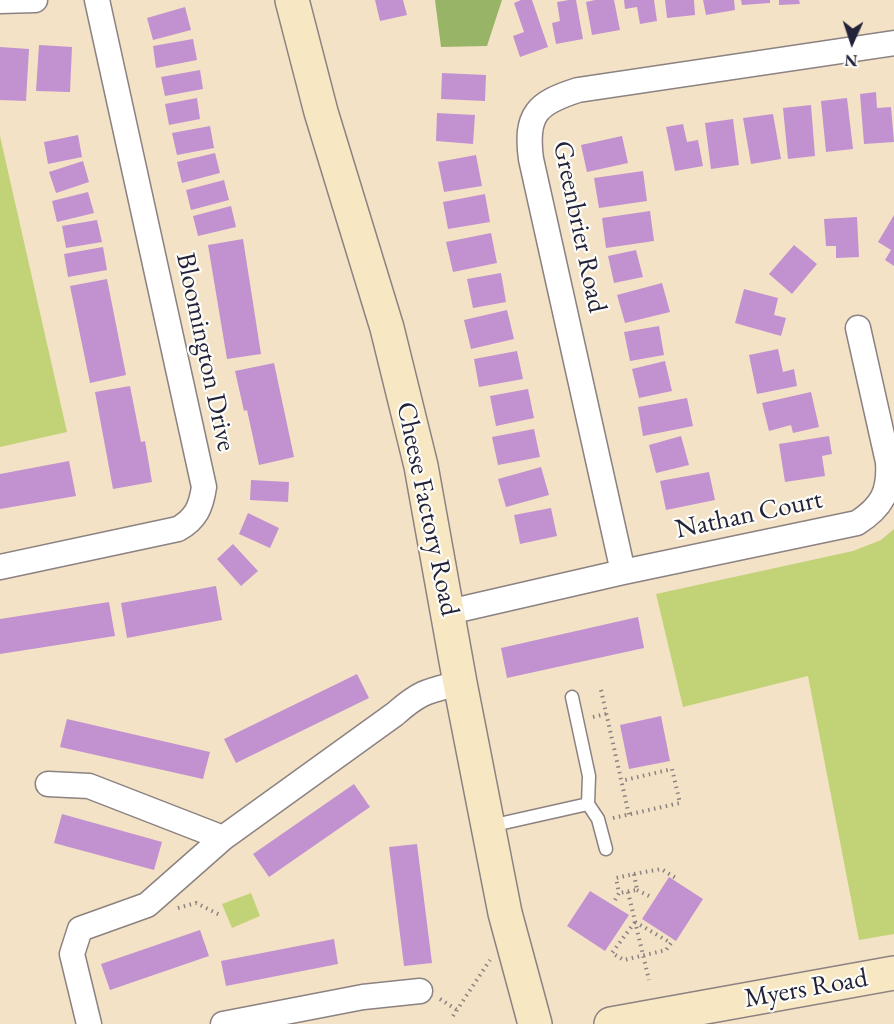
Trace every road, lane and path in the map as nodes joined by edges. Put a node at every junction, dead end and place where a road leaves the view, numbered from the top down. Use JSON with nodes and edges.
{"nodes":[{"id":1,"x":35,"y":0,"type":"edge"},
{"id":2,"x":97,"y":0,"type":"edge"},
{"id":3,"x":292,"y":0,"type":"edge"},
{"id":4,"x":0,"y":1,"type":"edge"},
{"id":5,"x":894,"y":43,"type":"edge"},
{"id":6,"x":858,"y":328,"type":"dead end"},
{"id":7,"x":0,"y":567,"type":"edge"},
{"id":8,"x":623,"y":572,"type":"junction"},
{"id":9,"x":449,"y":612,"type":"junction"},
{"id":10,"x":460,"y":683,"type":"junction"},
{"id":11,"x":601,"y":690,"type":"dead end"},
{"id":12,"x":572,"y":697,"type":"dead end"},
{"id":13,"x":621,"y":781,"type":"junction"},
{"id":14,"x":48,"y":784,"type":"dead end"},
{"id":15,"x":588,"y":804,"type":"junction"},
{"id":16,"x":629,"y":815,"type":"junction"},
{"id":17,"x":612,"y":819,"type":"dead end"},
{"id":18,"x":489,"y":826,"type":"junction"},
{"id":19,"x":223,"y":838,"type":"junction"},
{"id":20,"x":606,"y":849,"type":"dead end"},
{"id":21,"x":634,"y":874,"type":"junction"},
{"id":22,"x":676,"y":878,"type":"dead end"},
{"id":23,"x":637,"y":890,"type":"junction"},
{"id":24,"x":627,"y":892,"type":"junction"},
{"id":25,"x":619,"y":894,"type":"junction"},
{"id":26,"x":649,"y":896,"type":"dead end"},
{"id":27,"x":615,"y":900,"type":"dead end"},
{"id":28,"x":147,"y":905,"type":"junction"},
{"id":29,"x":222,"y":916,"type":"dead end"},
{"id":30,"x":635,"y":922,"type":"junction"},
{"id":31,"x":643,"y":956,"type":"junction"},
{"id":32,"x":492,"y":957,"type":"dead end"},
{"id":33,"x":894,"y":973,"type":"edge"},
{"id":34,"x":650,"y":980,"type":"dead end"},
{"id":35,"x":420,"y":991,"type":"dead end"},
{"id":36,"x":453,"y":1016,"type":"dead end"},
{"id":37,"x":89,"y":1024,"type":"edge"},
{"id":38,"x":223,"y":1024,"type":"edge"},
{"id":39,"x":535,"y":1024,"type":"edge"},
{"id":40,"x":611,"y":1024,"type":"edge"}],
"edges":[{"from":1,"to":4,"type":"street"},
{"from":2,"to":7,"type":"street","name":"Bloomington Drive"},
{"from":3,"to":9,"type":"main road","name":"Cheese Factory Road"},
{"from":5,"to":8,"type":"street","name":"Greenbrier Road"},
{"from":6,"to":8,"type":"street","name":"Nathan Court"},
{"from":8,"to":9,"type":"street","name":"Nathan Court"},
{"from":9,"to":10,"type":"main road","name":"Cheese Factory Road"},
{"from":10,"to":18,"type":"main road","name":"Cheese Factory Road"},
{"from":10,"to":19,"type":"street"},
{"from":11,"to":13,"type":"path"},
{"from":12,"to":15,"type":"lane"},
{"from":13,"to":16,"type":"path"},
{"from":13,"to":16,"type":"path"},
{"from":14,"to":19,"type":"street"},
{"from":15,"to":18,"type":"lane"},
{"from":15,"to":20,"type":"lane"},
{"from":16,"to":17,"type":"path"},
{"from":18,"to":39,"type":"main road","name":"Cheese Factory Road"},
{"from":19,"to":28,"type":"street"},
{"from":21,"to":22,"type":"path"},
{"from":21,"to":23,"type":"path"},
{"from":21,"to":25,"type":"path"},
{"from":23,"to":24,"type":"path"},
{"from":23,"to":26,"type":"path"},
{"from":24,"to":25,"type":"path"},
{"from":24,"to":30,"type":"path"},
{"from":25,"to":27,"type":"path"},
{"from":28,"to":29,"type":"path"},
{"from":28,"to":37,"type":"street"},
{"from":30,"to":31,"type":"path"},
{"from":30,"to":31,"type":"path"},
{"from":30,"to":31,"type":"path"},
{"from":31,"to":34,"type":"path"},
{"from":32,"to":36,"type":"path"},
{"from":33,"to":40,"type":"main road","name":"Myers Road"},
{"from":35,"to":38,"type":"street"}]}
